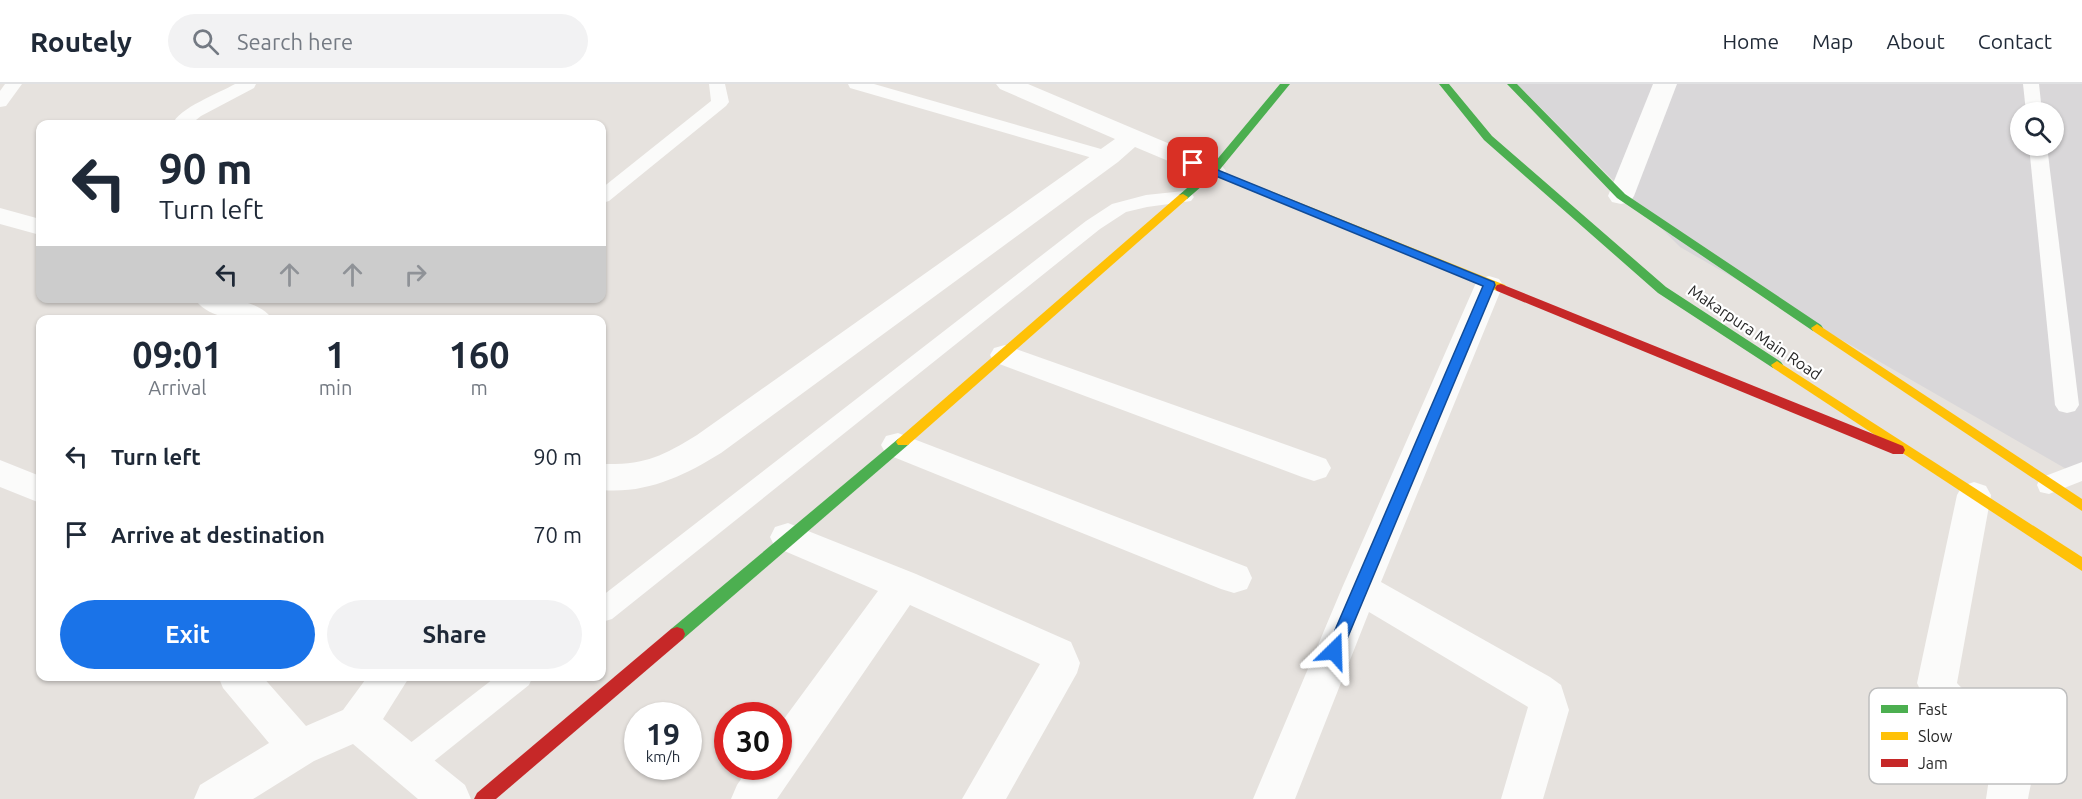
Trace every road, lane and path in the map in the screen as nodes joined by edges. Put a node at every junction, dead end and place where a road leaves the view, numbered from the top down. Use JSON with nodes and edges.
{"nodes":[{"id":1,"x":14,"y":84,"type":"edge"},
{"id":2,"x":248,"y":84,"type":"edge"},
{"id":3,"x":717,"y":84,"type":"edge"},
{"id":4,"x":856,"y":84,"type":"edge"},
{"id":5,"x":1008,"y":84,"type":"edge"},
{"id":6,"x":1285,"y":84,"type":"edge"},
{"id":7,"x":1444,"y":84,"type":"edge"},
{"id":8,"x":1512,"y":84,"type":"edge"},
{"id":9,"x":1665,"y":84,"type":"edge"},
{"id":10,"x":2031,"y":84,"type":"edge"},
{"id":11,"x":0,"y":102,"type":"edge"},
{"id":12,"x":2033,"y":102,"type":"edge"},
{"id":13,"x":183,"y":120,"type":"edge"},
{"id":14,"x":1131,"y":138,"type":"junction"},
{"id":15,"x":2039,"y":156,"type":"edge"},
{"id":16,"x":1109,"y":158,"type":"junction"},
{"id":17,"x":1213,"y":171,"type":"junction"},
{"id":18,"x":606,"y":195,"type":"edge"},
{"id":19,"x":1621,"y":196,"type":"junction"},
{"id":20,"x":1184,"y":197,"type":"junction"},
{"id":21,"x":0,"y":216,"type":"edge"},
{"id":22,"x":36,"y":226,"type":"edge"},
{"id":23,"x":1489,"y":285,"type":"junction"},
{"id":24,"x":219,"y":303,"type":"edge"},
{"id":25,"x":247,"y":315,"type":"edge"},
{"id":26,"x":1005,"y":355,"type":"junction"},
{"id":27,"x":2067,"y":405,"type":"dead end"},
{"id":28,"x":898,"y":445,"type":"junction"},
{"id":29,"x":1911,"y":455,"type":"junction"},
{"id":30,"x":1314,"y":468,"type":"dead end"},
{"id":31,"x":2082,"y":471,"type":"edge"},
{"id":32,"x":0,"y":472,"type":"edge"},
{"id":33,"x":606,"y":477,"type":"edge"},
{"id":34,"x":2049,"y":484,"type":"junction"},
{"id":35,"x":36,"y":488,"type":"edge"},
{"id":36,"x":1974,"y":495,"type":"junction"},
{"id":37,"x":2082,"y":506,"type":"edge"},
{"id":38,"x":788,"y":537,"type":"junction"},
{"id":39,"x":2082,"y":565,"type":"edge"},
{"id":40,"x":1234,"y":578,"type":"dead end"},
{"id":41,"x":903,"y":585,"type":"junction"},
{"id":42,"x":1360,"y":588,"type":"junction"},
{"id":43,"x":606,"y":608,"type":"edge"},
{"id":44,"x":241,"y":681,"type":"edge"},
{"id":45,"x":387,"y":681,"type":"edge"},
{"id":46,"x":513,"y":681,"type":"edge"},
{"id":47,"x":1938,"y":688,"type":"edge"},
{"id":48,"x":357,"y":723,"type":"junction"},
{"id":49,"x":792,"y":741,"type":"edge"},
{"id":50,"x":299,"y":748,"type":"junction"},
{"id":51,"x":407,"y":764,"type":"junction"},
{"id":52,"x":765,"y":780,"type":"edge"},
{"id":53,"x":2009,"y":784,"type":"edge"},
{"id":54,"x":215,"y":799,"type":"edge"},
{"id":55,"x":450,"y":799,"type":"edge"},
{"id":56,"x":483,"y":799,"type":"edge"},
{"id":57,"x":752,"y":799,"type":"edge"},
{"id":58,"x":983,"y":799,"type":"edge"},
{"id":59,"x":1274,"y":799,"type":"edge"},
{"id":60,"x":1522,"y":799,"type":"edge"},
{"id":61,"x":2007,"y":799,"type":"edge"}],
"edges":[{"from":1,"to":11,"type":"lane"},
{"from":2,"to":13,"type":"lane"},
{"from":3,"to":18,"type":"lane"},
{"from":4,"to":16,"type":"lane"},
{"from":5,"to":14,"type":"street"},
{"from":6,"to":17,"type":"main road"},
{"from":7,"to":29,"type":"main road","name":"Makarpura Main Road"},
{"from":8,"to":19,"type":"main road"},
{"from":9,"to":19,"type":"street"},
{"from":10,"to":12,"type":"lane"},
{"from":14,"to":16,"type":"street"},
{"from":14,"to":17,"type":"street"},
{"from":15,"to":27,"type":"lane"},
{"from":16,"to":33,"type":"street"},
{"from":17,"to":20,"type":"main road"},
{"from":17,"to":23,"type":"main road"},
{"from":19,"to":34,"type":"main road"},
{"from":20,"to":26,"type":"main road"},
{"from":20,"to":43,"type":"lane"},
{"from":21,"to":22,"type":"street"},
{"from":23,"to":29,"type":"main road"},
{"from":23,"to":42,"type":"street"},
{"from":24,"to":25,"type":"street"},
{"from":26,"to":28,"type":"main road"},
{"from":26,"to":30,"type":"street"},
{"from":28,"to":38,"type":"main road"},
{"from":28,"to":40,"type":"street"},
{"from":29,"to":36,"type":"main road","name":"Makarpura Main Road"},
{"from":31,"to":34,"type":"lane"},
{"from":32,"to":35,"type":"street"},
{"from":34,"to":37,"type":"main road"},
{"from":36,"to":39,"type":"main road","name":"Makarpura Main Road"},
{"from":36,"to":47,"type":"street"},
{"from":38,"to":41,"type":"street"},
{"from":38,"to":56,"type":"main road"},
{"from":41,"to":49,"type":"street"},
{"from":41,"to":58,"type":"street"},
{"from":42,"to":59,"type":"street"},
{"from":42,"to":60,"type":"street"},
{"from":44,"to":50,"type":"street"},
{"from":45,"to":48,"type":"street"},
{"from":46,"to":51,"type":"lane"},
{"from":48,"to":50,"type":"street"},
{"from":48,"to":51,"type":"street"},
{"from":50,"to":54,"type":"street"},
{"from":51,"to":55,"type":"street"},
{"from":52,"to":57,"type":"street"},
{"from":53,"to":61,"type":"street"}]}
